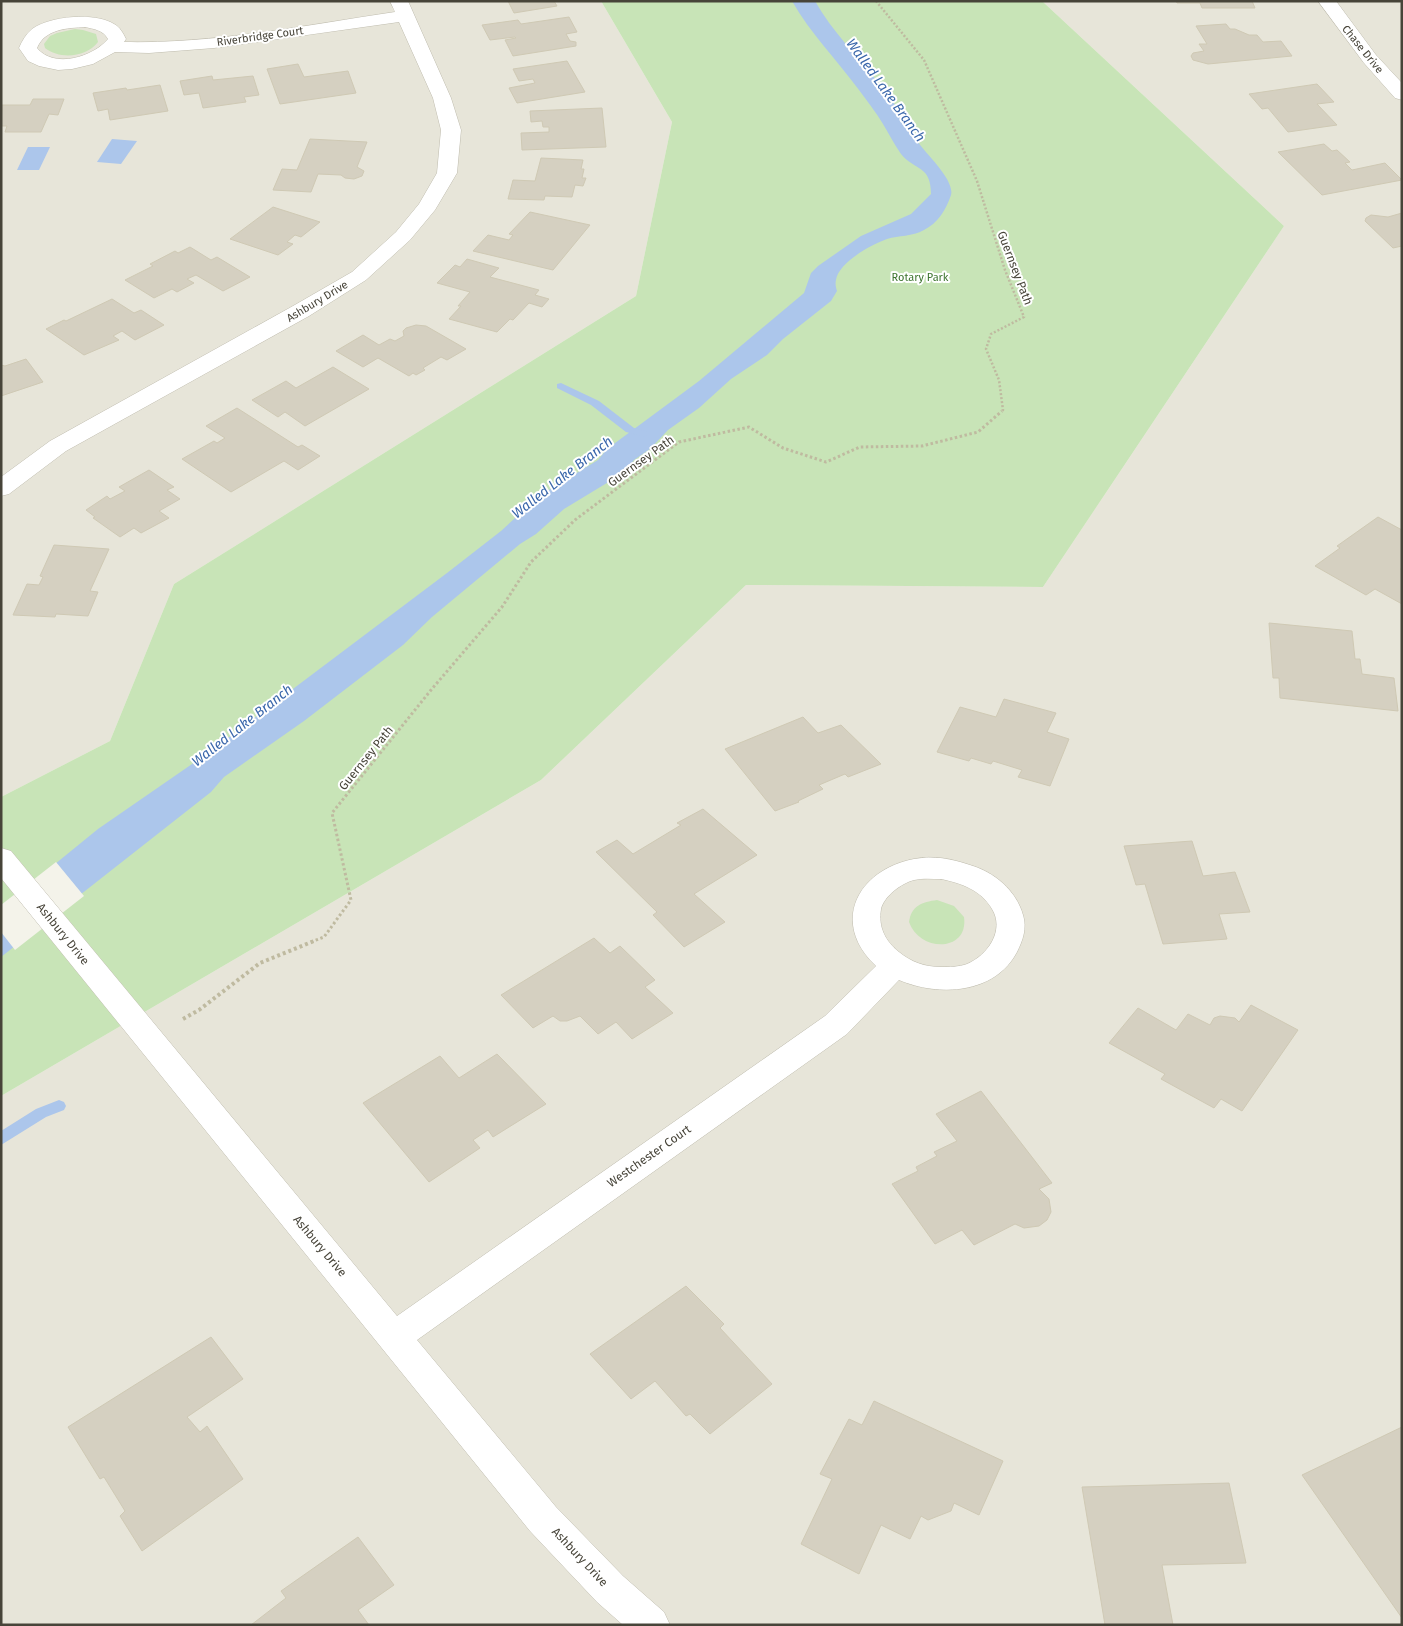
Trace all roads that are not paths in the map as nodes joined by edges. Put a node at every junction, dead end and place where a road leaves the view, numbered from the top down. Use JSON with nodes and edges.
{"nodes":[{"id":1,"x":1327,"y":1,"type":"edge"},
{"id":2,"x":402,"y":8,"type":"edge"},
{"id":3,"x":114,"y":47,"type":"dead end"},
{"id":4,"x":1402,"y":94,"type":"edge"},
{"id":5,"x":1,"y":489,"type":"edge"},
{"id":6,"x":5,"y":862,"type":"edge"},
{"id":7,"x":895,"y":966,"type":"junction"},
{"id":8,"x":394,"y":1337,"type":"junction"},
{"id":9,"x":651,"y":1625,"type":"edge"}],
"edges":[{"from":1,"to":4,"type":"street","name":"Chase Drive"},
{"from":2,"to":3,"type":"street","name":"Riverbridge Court"},
{"from":2,"to":5,"type":"street","name":"Ashbury Drive"},
{"from":6,"to":8,"type":"street","name":"Ashbury Drive"},
{"from":7,"to":7,"type":"street"},
{"from":7,"to":8,"type":"street","name":"Westchester Court"},
{"from":8,"to":9,"type":"street","name":"Ashbury Drive"}]}
